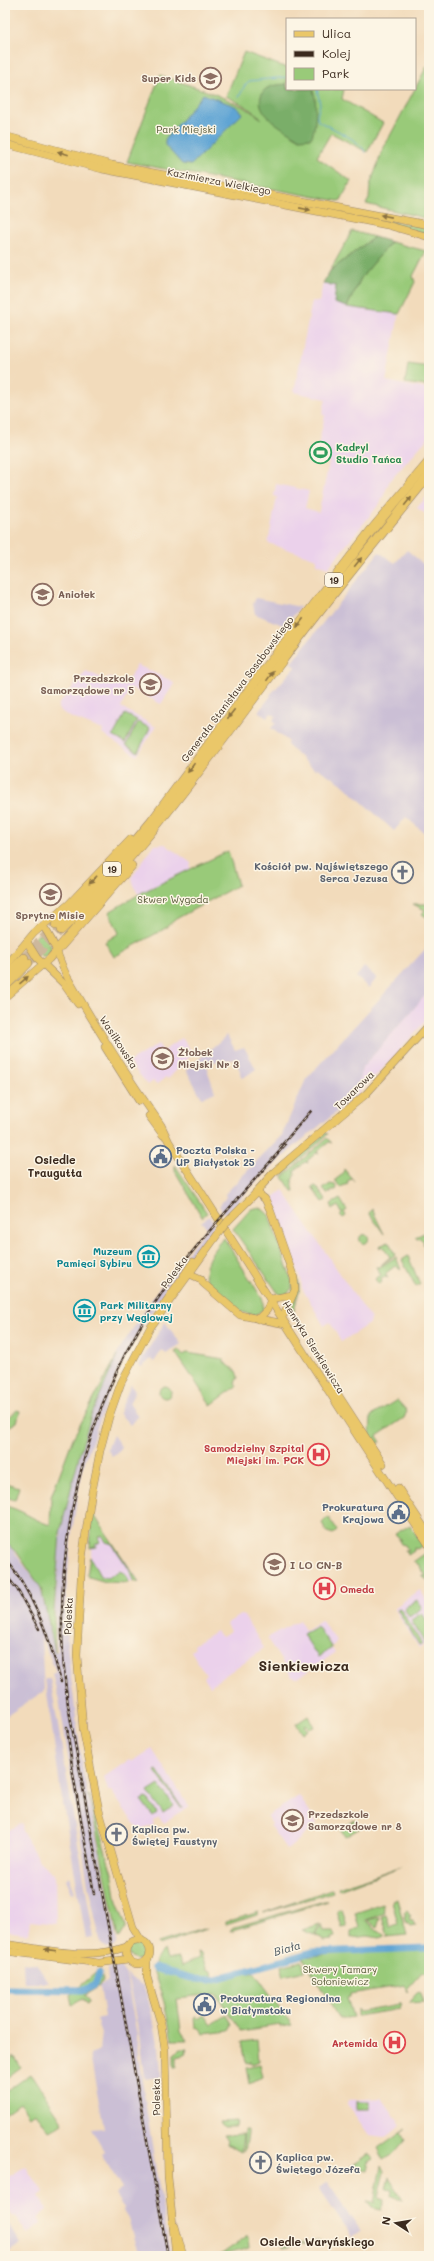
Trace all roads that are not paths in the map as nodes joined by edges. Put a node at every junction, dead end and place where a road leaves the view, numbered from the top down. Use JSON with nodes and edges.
{"nodes":[{"id":1,"x":5,"y":136,"type":"edge"},
{"id":2,"x":5,"y":144,"type":"edge"},
{"id":3,"x":238,"y":192,"type":"junction"},
{"id":4,"x":429,"y":225,"type":"edge"},
{"id":5,"x":429,"y":237,"type":"edge"},
{"id":6,"x":428,"y":469,"type":"edge"},
{"id":7,"x":316,"y":610,"type":"junction"},
{"id":8,"x":277,"y":641,"type":"dead end"},
{"id":9,"x":280,"y":650,"type":"junction"},
{"id":10,"x":281,"y":661,"type":"junction"},
{"id":11,"x":162,"y":807,"type":"junction"},
{"id":12,"x":160,"y":821,"type":"junction"},
{"id":13,"x":131,"y":839,"type":"joint"},
{"id":14,"x":43,"y":926,"type":"junction"},
{"id":15,"x":26,"y":942,"type":"junction"},
{"id":16,"x":58,"y":949,"type":"junction"},
{"id":17,"x":44,"y":964,"type":"junction"},
{"id":18,"x":5,"y":967,"type":"edge"},
{"id":19,"x":5,"y":977,"type":"edge"},
{"id":20,"x":5,"y":986,"type":"edge"},
{"id":21,"x":5,"y":997,"type":"edge"},
{"id":22,"x":429,"y":1025,"type":"edge"},
{"id":23,"x":158,"y":1126,"type":"junction"},
{"id":24,"x":256,"y":1192,"type":"junction"},
{"id":25,"x":228,"y":1221,"type":"joint"},
{"id":26,"x":188,"y":1272,"type":"junction"},
{"id":27,"x":292,"y":1295,"type":"junction"},
{"id":28,"x":272,"y":1299,"type":"junction"},
{"id":29,"x":284,"y":1314,"type":"junction"},
{"id":30,"x":258,"y":1319,"type":"junction"},
{"id":31,"x":285,"y":1324,"type":"junction"},
{"id":32,"x":340,"y":1403,"type":"junction"},
{"id":33,"x":374,"y":1455,"type":"junction"},
{"id":34,"x":429,"y":1536,"type":"edge"},
{"id":35,"x":429,"y":1545,"type":"edge"},
{"id":36,"x":132,"y":1927,"type":"junction"},
{"id":37,"x":141,"y":1940,"type":"junction"},
{"id":38,"x":5,"y":1944,"type":"edge"},
{"id":39,"x":128,"y":1945,"type":"junction"},
{"id":40,"x":5,"y":1951,"type":"edge"},
{"id":41,"x":128,"y":1959,"type":"junction"},
{"id":42,"x":147,"y":1960,"type":"junction"},
{"id":43,"x":136,"y":1964,"type":"junction"},
{"id":44,"x":147,"y":1977,"type":"junction"},
{"id":45,"x":179,"y":2253,"type":"edge"}],
"edges":[{"from":3,"to":1,"type":"main road","name":"Kazimierza Wielkiego","one_way":true},
{"from":2,"to":3,"type":"main road","name":"Kazimierza Wielkiego"},
{"from":4,"to":3,"type":"main road","name":"Kazimierza Wielkiego","one_way":true},
{"from":3,"to":5,"type":"main road","name":"Kazimierza Wielkiego","one_way":true},
{"from":6,"to":7,"type":"highway","name":"Generała Stanisława Sosabowskiego","number":"19"},
{"from":7,"to":9,"type":"highway","name":"Generała Stanisława Sosabowskiego","number":"19","one_way":true},
{"from":7,"to":10,"type":"highway","name":"Generała Stanisława Sosabowskiego","number":"19"},
{"from":8,"to":9,"type":"highway"},
{"from":9,"to":10,"type":"highway"},
{"from":9,"to":11,"type":"highway","name":"Generała Stanisława Sosabowskiego","number":"19","one_way":true},
{"from":12,"to":10,"type":"highway","name":"Generała Stanisława Sosabowskiego","number":"19","one_way":true},
{"from":11,"to":12,"type":"highway","name":"Generała Stanisława Sosabowskiego","number":"19"},
{"from":11,"to":13,"type":"highway"},
{"from":12,"to":16,"type":"highway"},
{"from":13,"to":14,"type":"main road","one_way":true},
{"from":14,"to":15,"type":"main road"},
{"from":14,"to":16,"type":"main road","name":"Wasilkowska"},
{"from":15,"to":17,"type":"main road","name":"Wasilkowska"},
{"from":15,"to":18,"type":"main road"},
{"from":16,"to":17,"type":"main road"},
{"from":16,"to":23,"type":"main road","name":"Wasilkowska"},
{"from":21,"to":17,"type":"main road","one_way":true},
{"from":17,"to":23,"type":"main road","name":"Wasilkowska"},
{"from":19,"to":20,"type":"highway"},
{"from":22,"to":24,"type":"main road","name":"Towarowa"},
{"from":23,"to":28,"type":"main road","name":"Wasilkowska"},
{"from":24,"to":25,"type":"main road","name":"Towarowa"},
{"from":24,"to":27,"type":"main road"},
{"from":25,"to":26,"type":"main road","name":"Poleska","bridge":true},
{"from":26,"to":30,"type":"main road"},
{"from":26,"to":36,"type":"main road","name":"Poleska"},
{"from":27,"to":28,"type":"main road"},
{"from":27,"to":29,"type":"main road"},
{"from":28,"to":29,"type":"main road","name":"Henryka Sienkiewicza"},
{"from":28,"to":30,"type":"main road"},
{"from":28,"to":31,"type":"main road","name":"Henryka Sienkiewicza"},
{"from":29,"to":32,"type":"main road","name":"Henryka Sienkiewicza"},
{"from":30,"to":31,"type":"main road"},
{"from":31,"to":32,"type":"main road","name":"Henryka Sienkiewicza"},
{"from":32,"to":33,"type":"main road","name":"Henryka Sienkiewicza"},
{"from":33,"to":34,"type":"main road","name":"Henryka Sienkiewicza"},
{"from":33,"to":35,"type":"main road","name":"Henryka Sienkiewicza"},
{"from":36,"to":37,"type":"main road","name":"Poleska"},
{"from":36,"to":39,"type":"main road","name":"Poleska"},
{"from":37,"to":39,"type":"main road"},
{"from":37,"to":42,"type":"main road"},
{"from":39,"to":38,"type":"main road","one_way":true},
{"from":39,"to":41,"type":"main road"},
{"from":40,"to":41,"type":"main road"},
{"from":41,"to":43,"type":"main road"},
{"from":42,"to":43,"type":"main road"},
{"from":42,"to":44,"type":"main road","name":"Poleska"},
{"from":43,"to":44,"type":"main road","name":"Poleska"},
{"from":44,"to":45,"type":"main road","name":"Poleska"}]}
